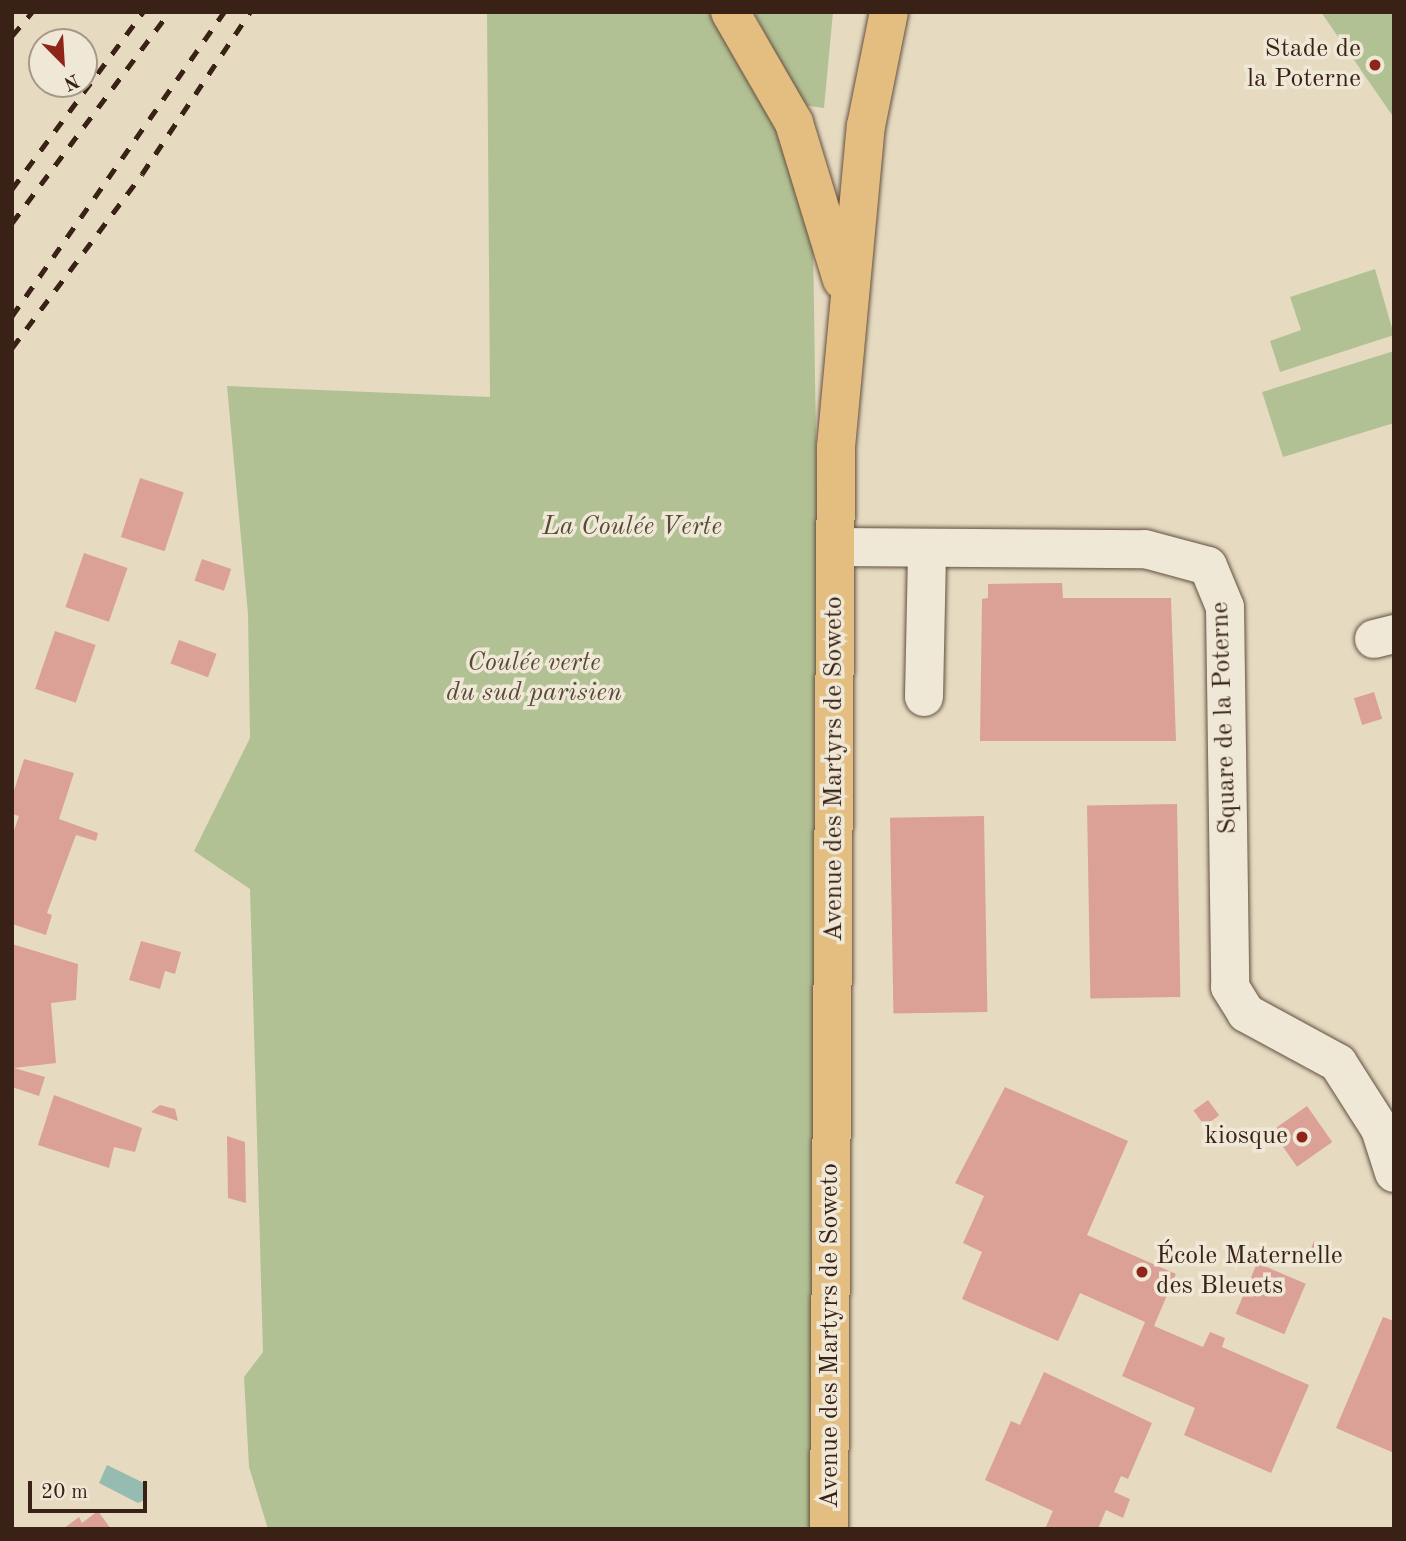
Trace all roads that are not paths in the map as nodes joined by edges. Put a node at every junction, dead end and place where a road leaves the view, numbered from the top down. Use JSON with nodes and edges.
{"nodes":[{"id":1,"x":730,"y":12,"type":"edge"},
{"id":2,"x":889,"y":12,"type":"edge"},
{"id":3,"x":847,"y":295,"type":"junction"},
{"id":4,"x":836,"y":547,"type":"junction"},
{"id":5,"x":927,"y":548,"type":"junction"},
{"id":6,"x":924,"y":697,"type":"dead end"},
{"id":7,"x":1394,"y":1173,"type":"edge"},
{"id":8,"x":829,"y":1529,"type":"edge"}],
"edges":[{"from":1,"to":3,"type":"main road"},
{"from":2,"to":3,"type":"main road","name":"Avenue des Martyrs de Soweto"},
{"from":3,"to":4,"type":"main road","name":"Avenue des Martyrs de Soweto"},
{"from":4,"to":5,"type":"street","name":"Square de la Poterne"},
{"from":4,"to":8,"type":"main road","name":"Avenue des Martyrs de Soweto"},
{"from":5,"to":6,"type":"street"},
{"from":5,"to":7,"type":"street","name":"Square de la Poterne"}]}
